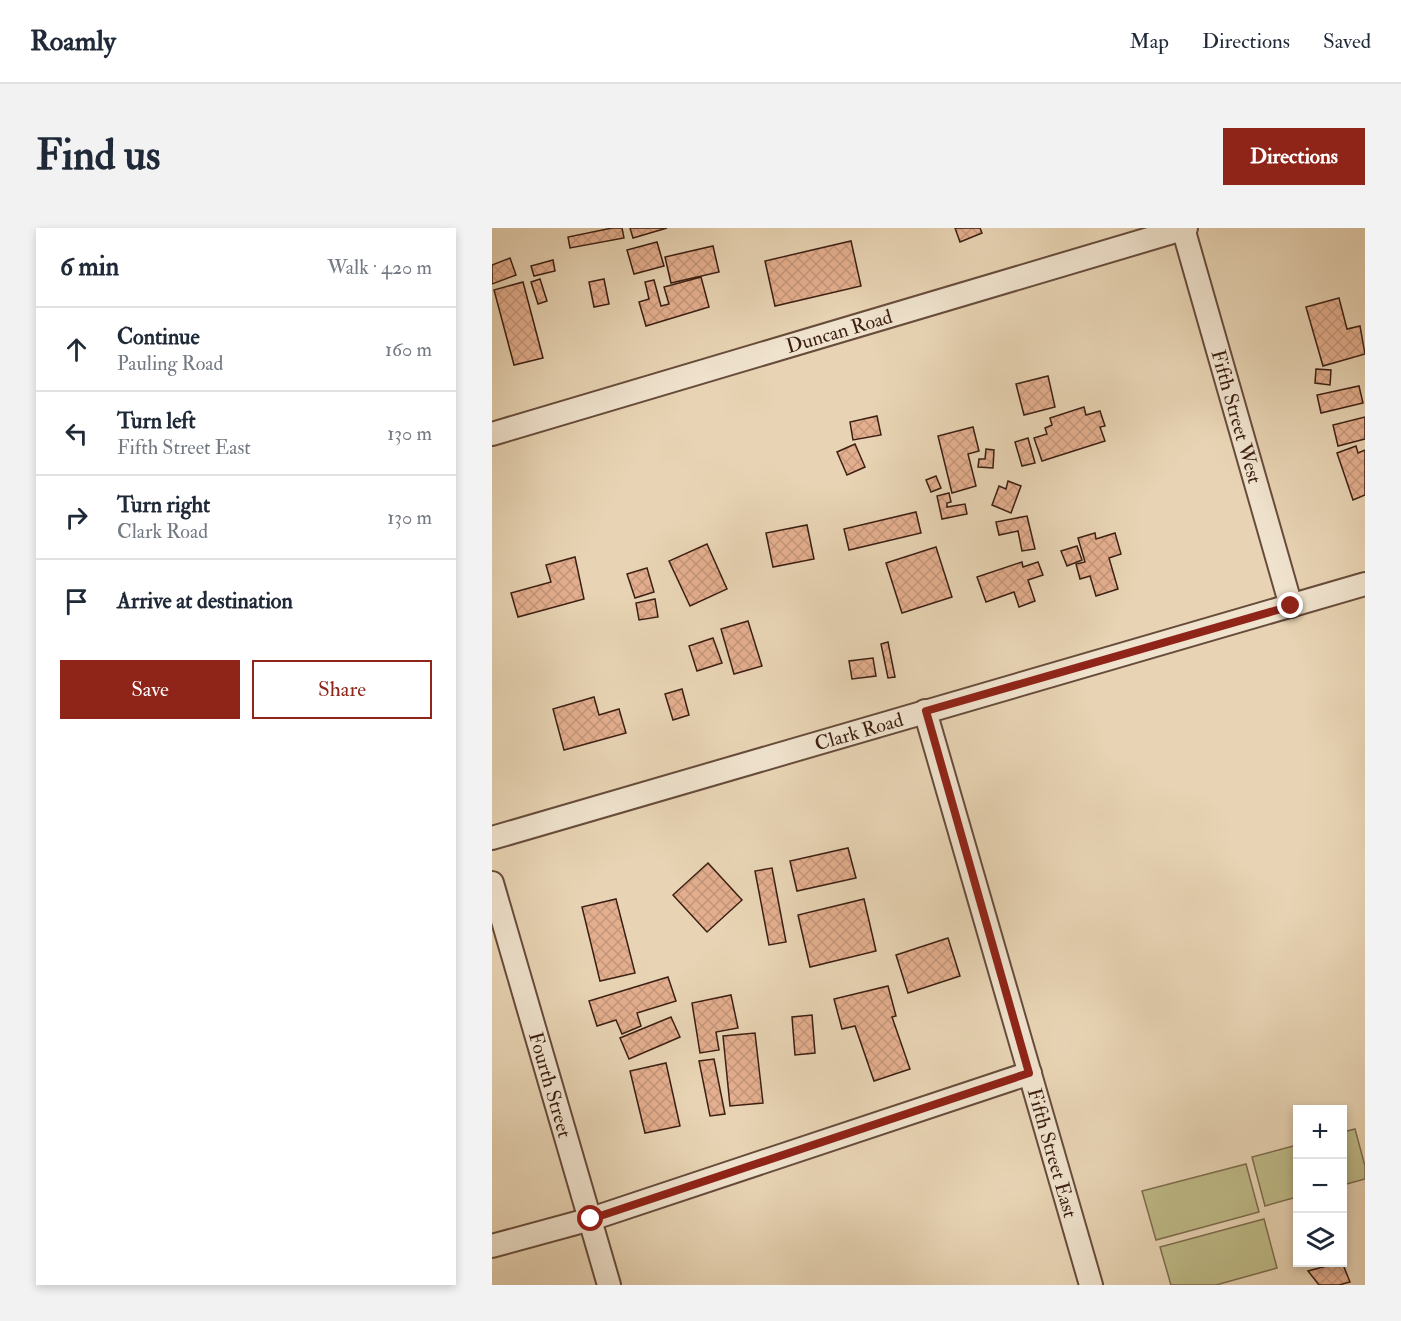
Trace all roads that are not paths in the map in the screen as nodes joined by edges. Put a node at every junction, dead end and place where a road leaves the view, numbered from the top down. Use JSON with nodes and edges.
{"nodes":[{"id":1,"x":1184,"y":228,"type":"edge"},
{"id":2,"x":492,"y":434,"type":"edge"},
{"id":3,"x":1365,"y":584,"type":"edge"},
{"id":4,"x":1291,"y":606,"type":"junction"},
{"id":5,"x":926,"y":711,"type":"junction"},
{"id":6,"x":492,"y":838,"type":"edge"},
{"id":7,"x":492,"y":883,"type":"edge"},
{"id":8,"x":1029,"y":1073,"type":"junction"},
{"id":9,"x":591,"y":1219,"type":"junction"},
{"id":10,"x":492,"y":1246,"type":"edge"},
{"id":11,"x":609,"y":1285,"type":"edge"},
{"id":12,"x":1091,"y":1285,"type":"edge"}],
"edges":[{"from":1,"to":2,"type":"street","name":"Duncan Road"},
{"from":1,"to":4,"type":"street","name":"Fifth Street West"},
{"from":3,"to":4,"type":"street","name":"Clark Road"},
{"from":4,"to":5,"type":"street","name":"Clark Road"},
{"from":5,"to":6,"type":"street","name":"Clark Road"},
{"from":5,"to":8,"type":"street","name":"Fifth Street East"},
{"from":7,"to":9,"type":"street","name":"Fourth Street"},
{"from":8,"to":9,"type":"street"},
{"from":8,"to":12,"type":"street","name":"Fifth Street East"},
{"from":9,"to":10,"type":"street"},
{"from":9,"to":11,"type":"street","name":"Fourth Street"}]}
